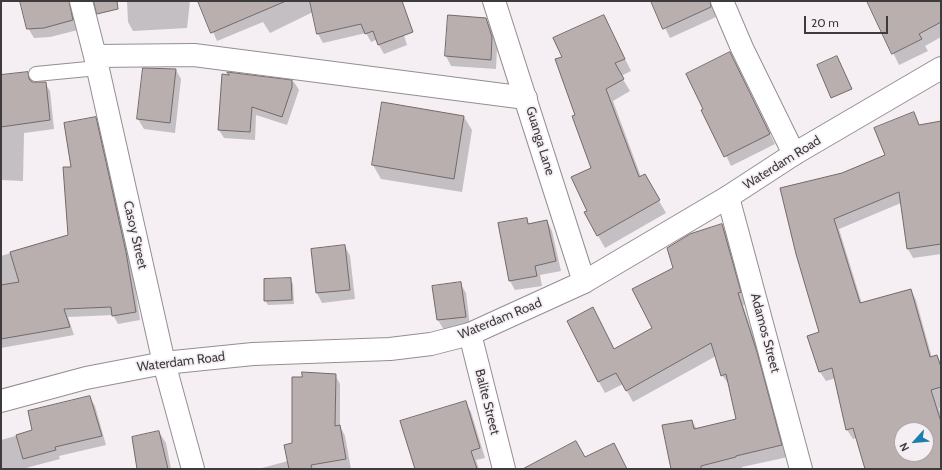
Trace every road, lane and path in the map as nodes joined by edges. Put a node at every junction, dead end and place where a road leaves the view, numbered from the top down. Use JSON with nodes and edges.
{"nodes":[{"id":1,"x":81,"y":1,"type":"edge"},
{"id":2,"x":494,"y":1,"type":"edge"},
{"id":3,"x":722,"y":1,"type":"edge"},
{"id":4,"x":97,"y":62,"type":"junction"},
{"id":5,"x":941,"y":68,"type":"edge"},
{"id":6,"x":36,"y":74,"type":"dead end"},
{"id":7,"x":526,"y":98,"type":"junction"},
{"id":8,"x":794,"y":154,"type":"junction"},
{"id":9,"x":728,"y":197,"type":"junction"},
{"id":10,"x":584,"y":282,"type":"junction"},
{"id":11,"x":470,"y":334,"type":"junction"},
{"id":12,"x":164,"y":363,"type":"junction"},
{"id":13,"x":1,"y":401,"type":"edge"},
{"id":14,"x":193,"y":469,"type":"edge"},
{"id":15,"x":504,"y":469,"type":"edge"},
{"id":16,"x":801,"y":469,"type":"edge"}],
"edges":[{"from":1,"to":4,"type":"street","name":"Casoy Street"},
{"from":2,"to":7,"type":"street","name":"Guanga Lane"},
{"from":3,"to":8,"type":"street"},
{"from":4,"to":6,"type":"lane"},
{"from":4,"to":7,"type":"street"},
{"from":4,"to":12,"type":"street","name":"Casoy Street"},
{"from":5,"to":8,"type":"street","name":"Waterdam Road"},
{"from":7,"to":10,"type":"street","name":"Guanga Lane"},
{"from":8,"to":9,"type":"street","name":"Waterdam Road"},
{"from":9,"to":10,"type":"street","name":"Waterdam Road"},
{"from":9,"to":16,"type":"street","name":"Adamos Street"},
{"from":10,"to":11,"type":"street","name":"Waterdam Road"},
{"from":11,"to":12,"type":"street","name":"Waterdam Road"},
{"from":11,"to":15,"type":"street","name":"Balite Street"},
{"from":12,"to":13,"type":"street","name":"Waterdam Road"},
{"from":12,"to":14,"type":"street","name":"Casoy Street"}]}
